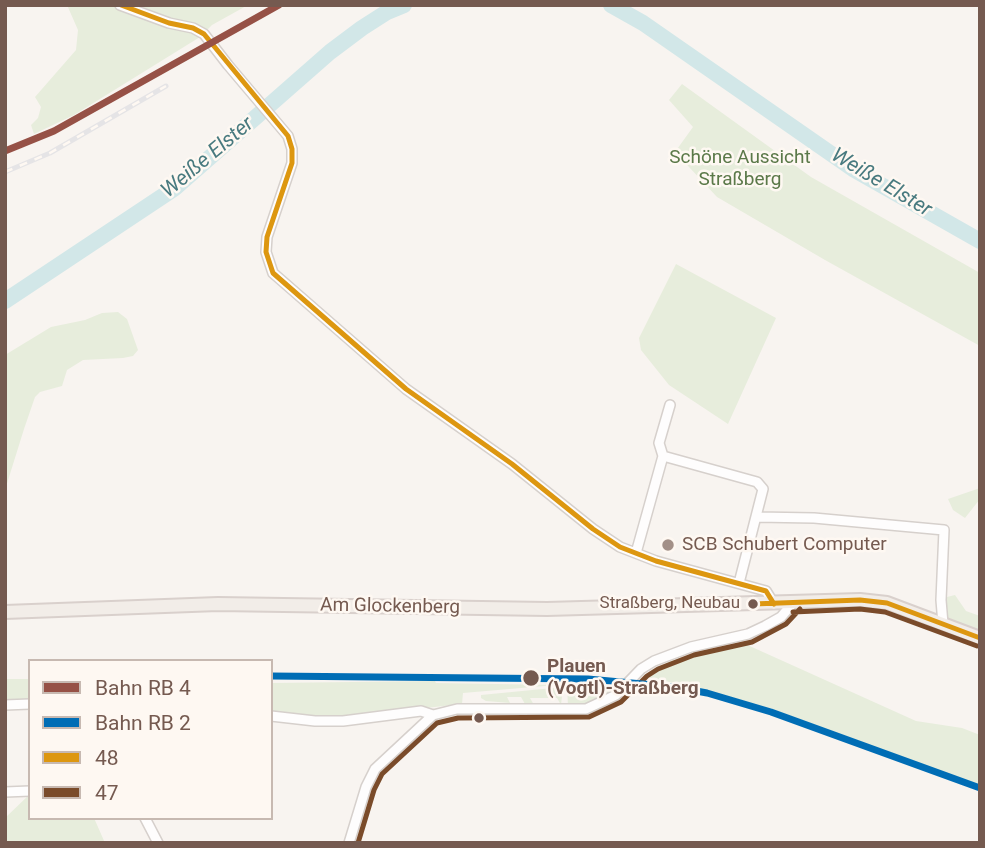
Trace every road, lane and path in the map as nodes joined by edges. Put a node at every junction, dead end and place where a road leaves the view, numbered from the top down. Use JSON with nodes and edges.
{"nodes":[{"id":1,"x":120,"y":5,"type":"edge"},
{"id":2,"x":670,"y":405,"type":"dead end"},
{"id":3,"x":663,"y":456,"type":"junction"},
{"id":4,"x":757,"y":517,"type":"junction"},
{"id":5,"x":636,"y":553,"type":"junction"},
{"id":6,"x":739,"y":583,"type":"junction"},
{"id":7,"x":793,"y":603,"type":"junction"},
{"id":8,"x":774,"y":604,"type":"junction"},
{"id":9,"x":5,"y":612,"type":"edge"},
{"id":10,"x":943,"y":624,"type":"junction"},
{"id":11,"x":980,"y":638,"type":"edge"},
{"id":12,"x":28,"y":704,"type":"edge"},
{"id":13,"x":5,"y":705,"type":"edge"},
{"id":14,"x":433,"y":715,"type":"junction"},
{"id":15,"x":273,"y":716,"type":"edge"},
{"id":16,"x":28,"y":791,"type":"edge"},
{"id":17,"x":5,"y":792,"type":"edge"},
{"id":18,"x":146,"y":820,"type":"edge"},
{"id":19,"x":158,"y":843,"type":"edge"},
{"id":20,"x":349,"y":843,"type":"edge"}],
"edges":[{"from":1,"to":5,"type":"street"},
{"from":2,"to":3,"type":"street"},
{"from":3,"to":4,"type":"street"},
{"from":3,"to":5,"type":"street"},
{"from":4,"to":6,"type":"street"},
{"from":4,"to":10,"type":"street"},
{"from":5,"to":6,"type":"street"},
{"from":6,"to":8,"type":"street"},
{"from":7,"to":8,"type":"main road","name":"Am Glockenberg"},
{"from":7,"to":10,"type":"main road","name":"Am Glockenberg"},
{"from":7,"to":14,"type":"street"},
{"from":8,"to":9,"type":"main road","name":"Am Glockenberg"},
{"from":10,"to":11,"type":"main road","name":"Am Glockenberg"},
{"from":12,"to":13,"type":"street"},
{"from":14,"to":15,"type":"street"},
{"from":14,"to":20,"type":"street"},
{"from":16,"to":17,"type":"street"},
{"from":18,"to":19,"type":"street"}]}
